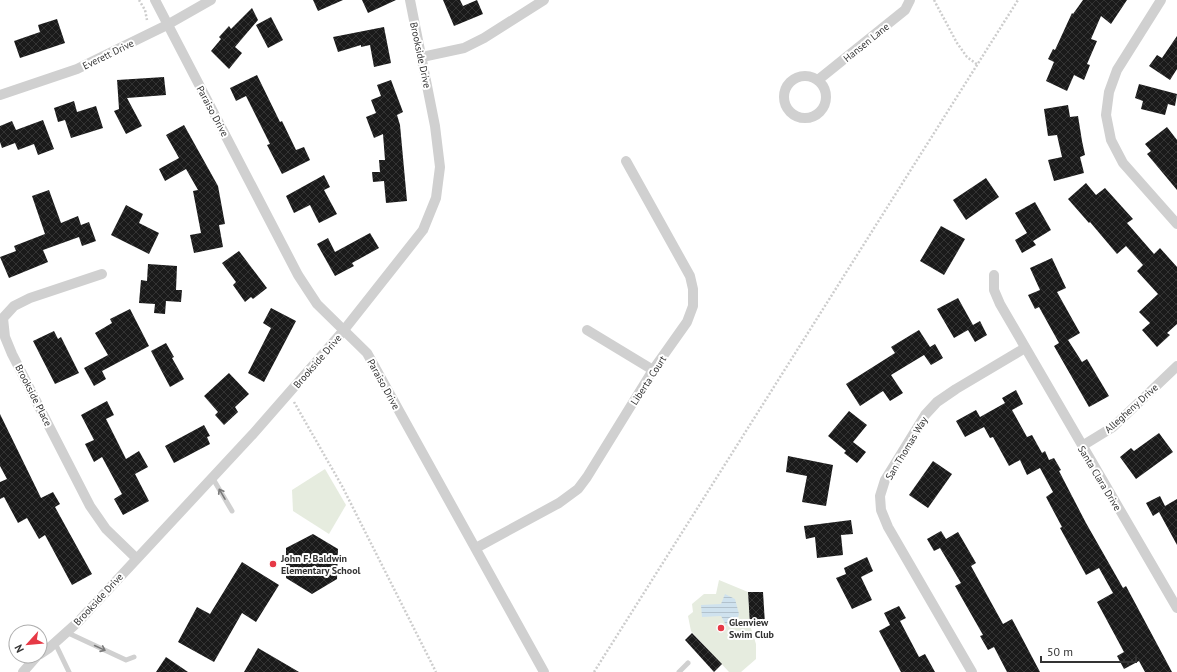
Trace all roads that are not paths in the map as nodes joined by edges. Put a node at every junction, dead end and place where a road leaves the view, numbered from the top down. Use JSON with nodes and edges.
{"nodes":[{"id":1,"x":155,"y":0,"type":"edge"},
{"id":2,"x":211,"y":0,"type":"edge"},
{"id":3,"x":410,"y":0,"type":"edge"},
{"id":4,"x":544,"y":0,"type":"edge"},
{"id":5,"x":910,"y":0,"type":"edge"},
{"id":6,"x":1161,"y":0,"type":"edge"},
{"id":7,"x":167,"y":25,"type":"junction"},
{"id":8,"x":422,"y":56,"type":"junction"},
{"id":9,"x":818,"y":80,"type":"junction"},
{"id":10,"x":0,"y":95,"type":"edge"},
{"id":11,"x":626,"y":161,"type":"dead end"},
{"id":12,"x":1177,"y":224,"type":"edge"},
{"id":13,"x":102,"y":274,"type":"dead end"},
{"id":14,"x":994,"y":275,"type":"dead end"},
{"id":15,"x":344,"y":330,"type":"junction"},
{"id":16,"x":587,"y":330,"type":"dead end"},
{"id":17,"x":1025,"y":348,"type":"junction"},
{"id":18,"x":1177,"y":366,"type":"edge"},
{"id":19,"x":653,"y":370,"type":"junction"},
{"id":20,"x":1082,"y":446,"type":"junction"},
{"id":21,"x":212,"y":478,"type":"junction"},
{"id":22,"x":232,"y":511,"type":"dead end"},
{"id":23,"x":476,"y":548,"type":"junction"},
{"id":24,"x":136,"y":558,"type":"junction"},
{"id":25,"x":1177,"y":608,"type":"edge"},
{"id":26,"x":66,"y":632,"type":"junction"},
{"id":27,"x":55,"y":643,"type":"junction"},
{"id":28,"x":48,"y":648,"type":"edge"},
{"id":29,"x":134,"y":657,"type":"dead end"},
{"id":30,"x":688,"y":663,"type":"dead end"},
{"id":31,"x":30,"y":664,"type":"edge"},
{"id":32,"x":23,"y":672,"type":"edge"},
{"id":33,"x":69,"y":672,"type":"edge"},
{"id":34,"x":544,"y":672,"type":"edge"},
{"id":35,"x":679,"y":672,"type":"edge"},
{"id":36,"x":972,"y":672,"type":"edge"}],
"edges":[{"from":1,"to":7,"type":"street","name":"Paraiso Drive"},
{"from":2,"to":7,"type":"street","name":"Everett Drive"},
{"from":3,"to":8,"type":"street","name":"Brookside Drive"},
{"from":4,"to":8,"type":"street"},
{"from":5,"to":9,"type":"street","name":"Hansen Lane"},
{"from":6,"to":12,"type":"street"},
{"from":7,"to":10,"type":"street","name":"Everett Drive"},
{"from":7,"to":15,"type":"street","name":"Paraiso Drive"},
{"from":8,"to":15,"type":"street","name":"Brookside Drive"},
{"from":9,"to":9,"type":"street"},
{"from":11,"to":19,"type":"street","name":"Liberta Court"},
{"from":13,"to":24,"type":"street","name":"Brookside Place"},
{"from":14,"to":17,"type":"street","name":"Santa Clara Drive"},
{"from":15,"to":21,"type":"street","name":"Brookside Drive"},
{"from":15,"to":23,"type":"street","name":"Paraiso Drive"},
{"from":16,"to":19,"type":"street"},
{"from":17,"to":20,"type":"street","name":"Santa Clara Drive"},
{"from":17,"to":36,"type":"street","name":"San Thomas Way"},
{"from":18,"to":20,"type":"street","name":"Allegheny Drive"},
{"from":19,"to":23,"type":"street","name":"Liberta Court"},
{"from":20,"to":25,"type":"street","name":"Santa Clara Drive"},
{"from":22,"to":21,"type":"lane","one_way":true},
{"from":21,"to":24,"type":"street","name":"Brookside Drive"},
{"from":23,"to":34,"type":"street","name":"Paraiso Drive"},
{"from":24,"to":26,"type":"street","name":"Brookside Drive"},
{"from":26,"to":27,"type":"street","name":"Brookside Drive"},
{"from":26,"to":29,"type":"lane","one_way":true},
{"from":27,"to":28,"type":"street","name":"Brookside Drive"},
{"from":27,"to":33,"type":"lane"},
{"from":30,"to":35,"type":"lane"},
{"from":31,"to":32,"type":"street"}]}
